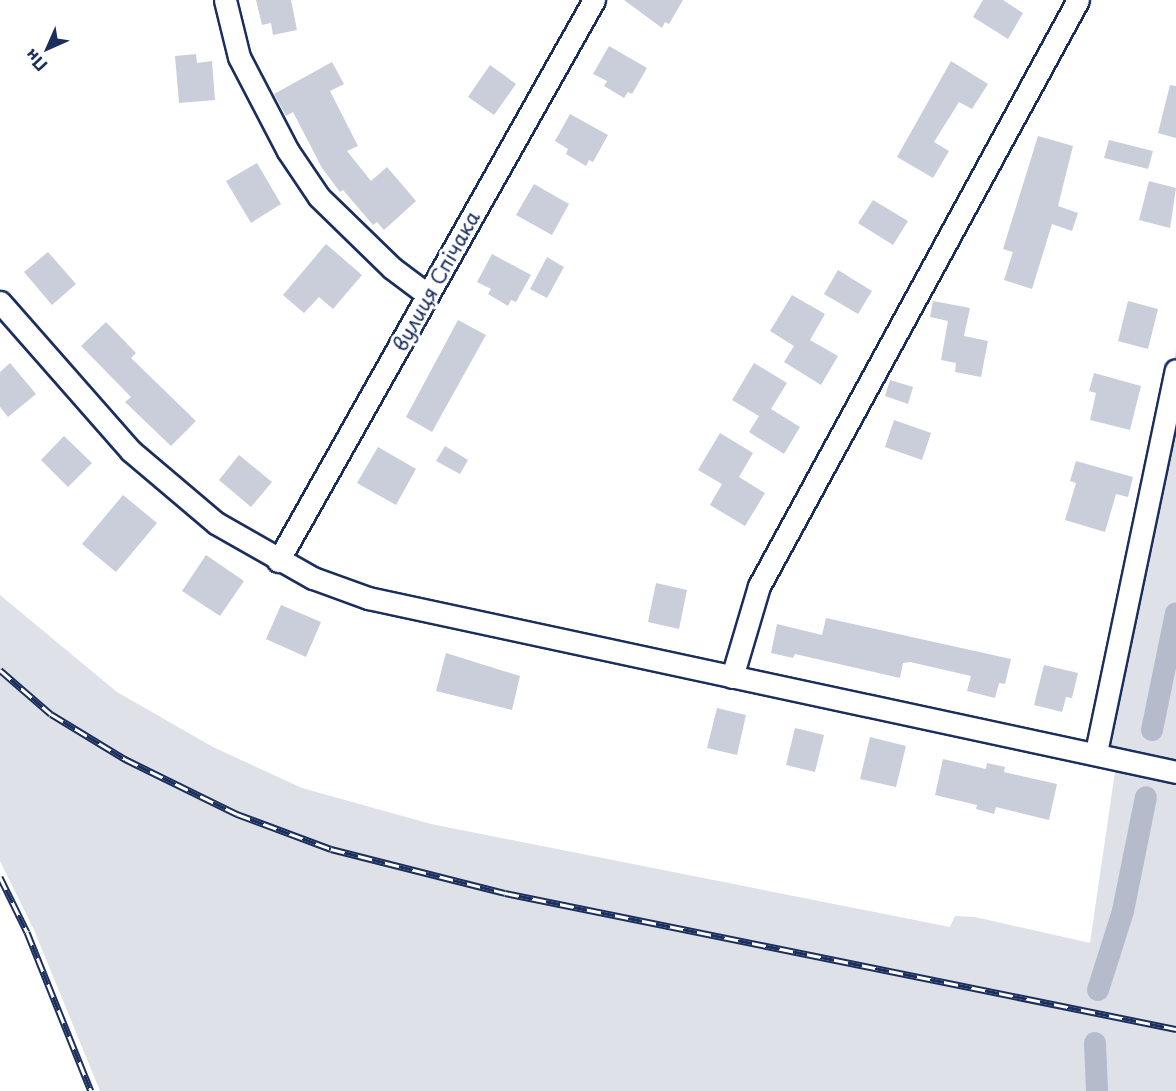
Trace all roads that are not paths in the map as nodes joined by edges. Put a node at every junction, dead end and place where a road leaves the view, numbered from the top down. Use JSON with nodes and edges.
{"nodes":[{"id":1,"x":225,"y":0,"type":"edge"},
{"id":2,"x":594,"y":0,"type":"edge"},
{"id":3,"x":1078,"y":0,"type":"edge"},
{"id":4,"x":428,"y":295,"type":"junction"},
{"id":5,"x":0,"y":302,"type":"edge"},
{"id":6,"x":1176,"y":370,"type":"edge"},
{"id":7,"x":278,"y":561,"type":"junction"},
{"id":8,"x":732,"y":677,"type":"junction"},
{"id":9,"x":1096,"y":752,"type":"junction"},
{"id":10,"x":1176,"y":772,"type":"edge"}],
"edges":[{"from":1,"to":4,"type":"street"},
{"from":2,"to":4,"type":"street","name":"вулиця Спічака"},
{"from":3,"to":8,"type":"street"},
{"from":4,"to":7,"type":"street","name":"вулиця Спічака"},
{"from":5,"to":7,"type":"street"},
{"from":6,"to":9,"type":"street"},
{"from":7,"to":8,"type":"street"},
{"from":8,"to":9,"type":"street"},
{"from":9,"to":10,"type":"street"}]}
